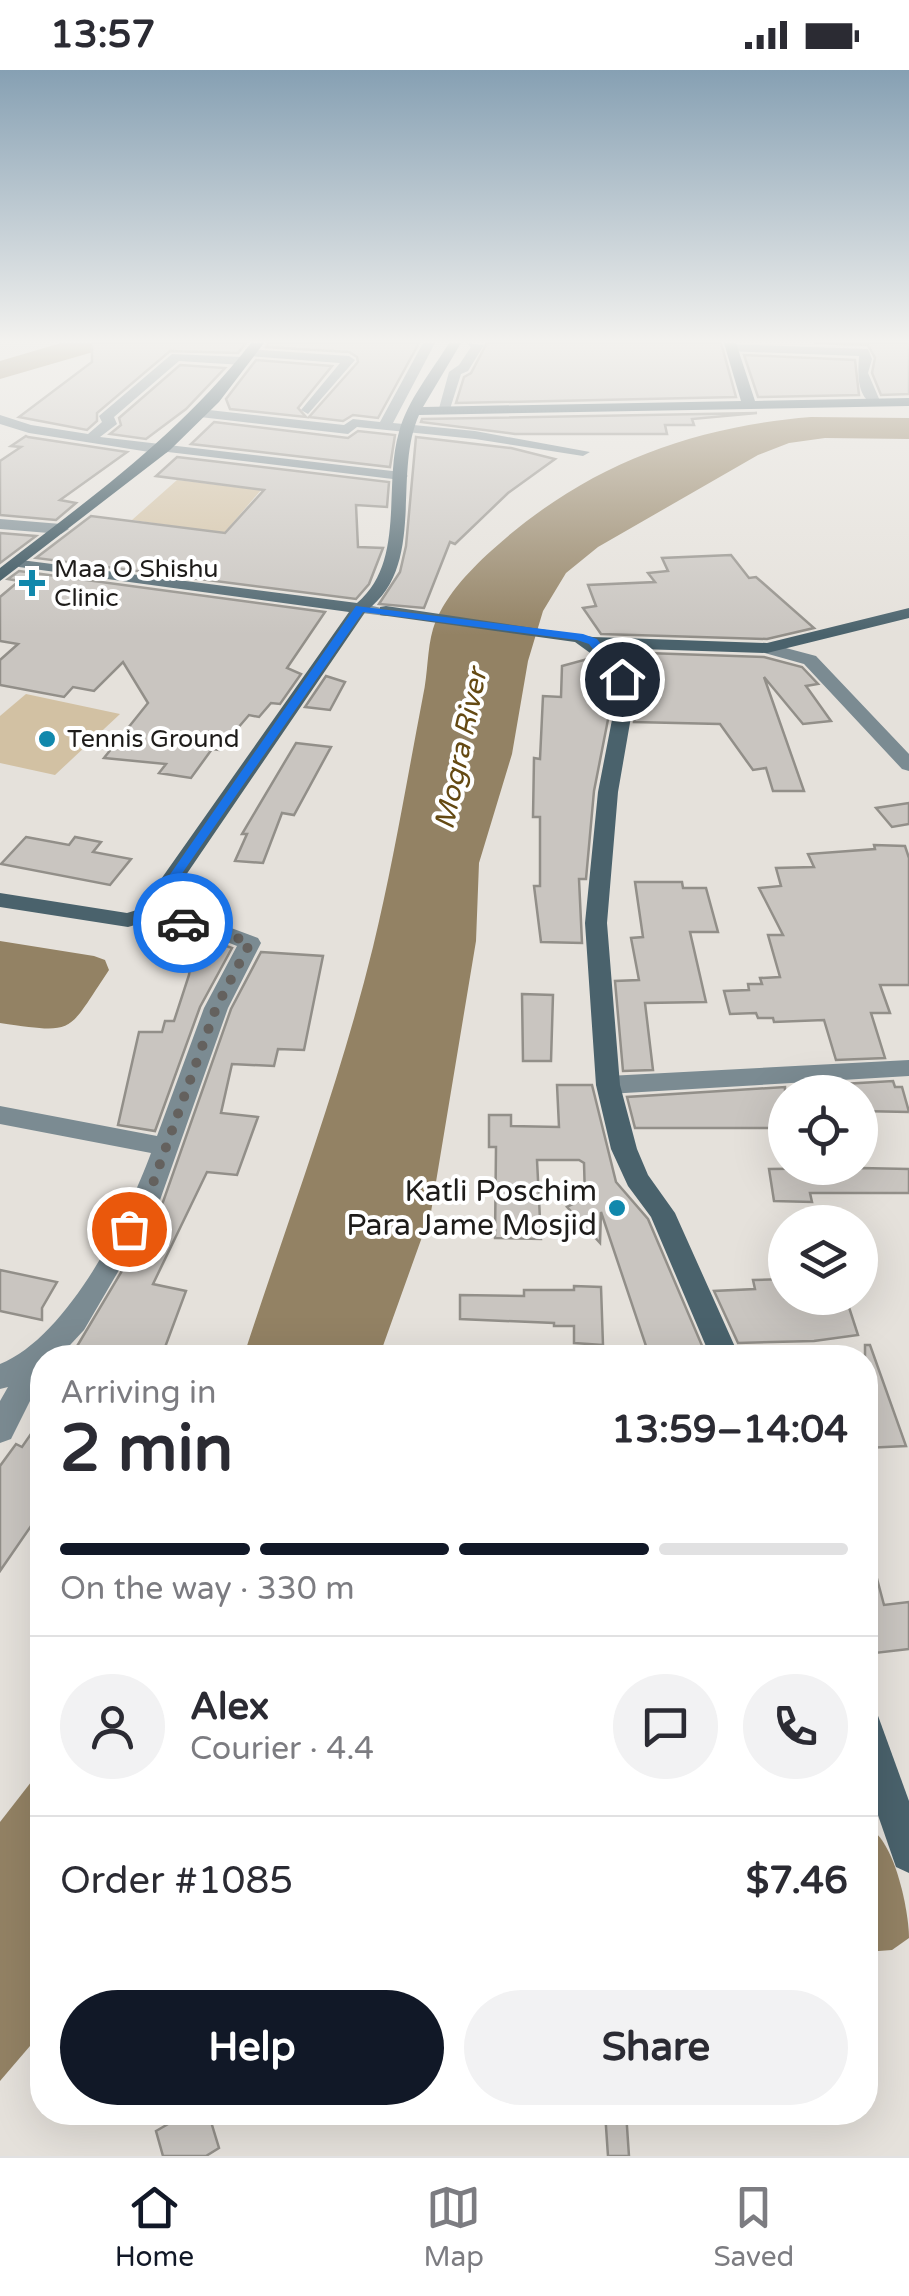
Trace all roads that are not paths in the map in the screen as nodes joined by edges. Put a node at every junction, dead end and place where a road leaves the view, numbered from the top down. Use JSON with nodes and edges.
{"nodes":[{"id":1,"x":91,"y":440,"type":"edge"},
{"id":2,"x":171,"y":440,"type":"edge"},
{"id":3,"x":405,"y":440,"type":"edge"},
{"id":4,"x":509,"y":440,"type":"edge"},
{"id":5,"x":163,"y":448,"type":"junction"},
{"id":6,"x":582,"y":452,"type":"dead end"},
{"id":7,"x":400,"y":476,"type":"junction"},
{"id":8,"x":0,"y":524,"type":"edge"},
{"id":9,"x":62,"y":530,"type":"junction"},
{"id":10,"x":19,"y":562,"type":"junction"},
{"id":11,"x":0,"y":576,"type":"edge"},
{"id":12,"x":360,"y":608,"type":"junction"},
{"id":13,"x":909,"y":613,"type":"edge"},
{"id":14,"x":593,"y":642,"type":"junction"},
{"id":15,"x":767,"y":648,"type":"junction"},
{"id":16,"x":909,"y":765,"type":"edge"},
{"id":17,"x":0,"y":900,"type":"edge"},
{"id":18,"x":143,"y":916,"type":"junction"},
{"id":19,"x":909,"y":1068,"type":"edge"},
{"id":20,"x":608,"y":1086,"type":"junction"},
{"id":21,"x":0,"y":1116,"type":"edge"},
{"id":22,"x":166,"y":1146,"type":"junction"},
{"id":23,"x":52,"y":1345,"type":"edge"},
{"id":24,"x":720,"y":1345,"type":"edge"},
{"id":25,"x":30,"y":1365,"type":"edge"},
{"id":26,"x":30,"y":1373,"type":"edge"},
{"id":27,"x":0,"y":1377,"type":"edge"},
{"id":28,"x":0,"y":1430,"type":"edge"},
{"id":29,"x":878,"y":1762,"type":"edge"},
{"id":30,"x":909,"y":1854,"type":"edge"}],
"edges":[{"from":1,"to":5,"type":"street"},
{"from":2,"to":5,"type":"main road"},
{"from":3,"to":7,"type":"street"},
{"from":4,"to":6,"type":"street"},
{"from":5,"to":7,"type":"street"},
{"from":5,"to":9,"type":"main road"},
{"from":7,"to":12,"type":"street"},
{"from":8,"to":9,"type":"street"},
{"from":9,"to":10,"type":"main road"},
{"from":10,"to":11,"type":"main road"},
{"from":10,"to":12,"type":"street"},
{"from":12,"to":14,"type":"street"},
{"from":12,"to":18,"type":"street"},
{"from":13,"to":15,"type":"street"},
{"from":14,"to":15,"type":"street"},
{"from":14,"to":20,"type":"street"},
{"from":15,"to":16,"type":"street"},
{"from":17,"to":18,"type":"street"},
{"from":18,"to":22,"type":"street"},
{"from":19,"to":20,"type":"street"},
{"from":20,"to":24,"type":"street"},
{"from":21,"to":22,"type":"street"},
{"from":22,"to":23,"type":"street"},
{"from":25,"to":27,"type":"street"},
{"from":26,"to":28,"type":"street"},
{"from":29,"to":30,"type":"street"}]}
